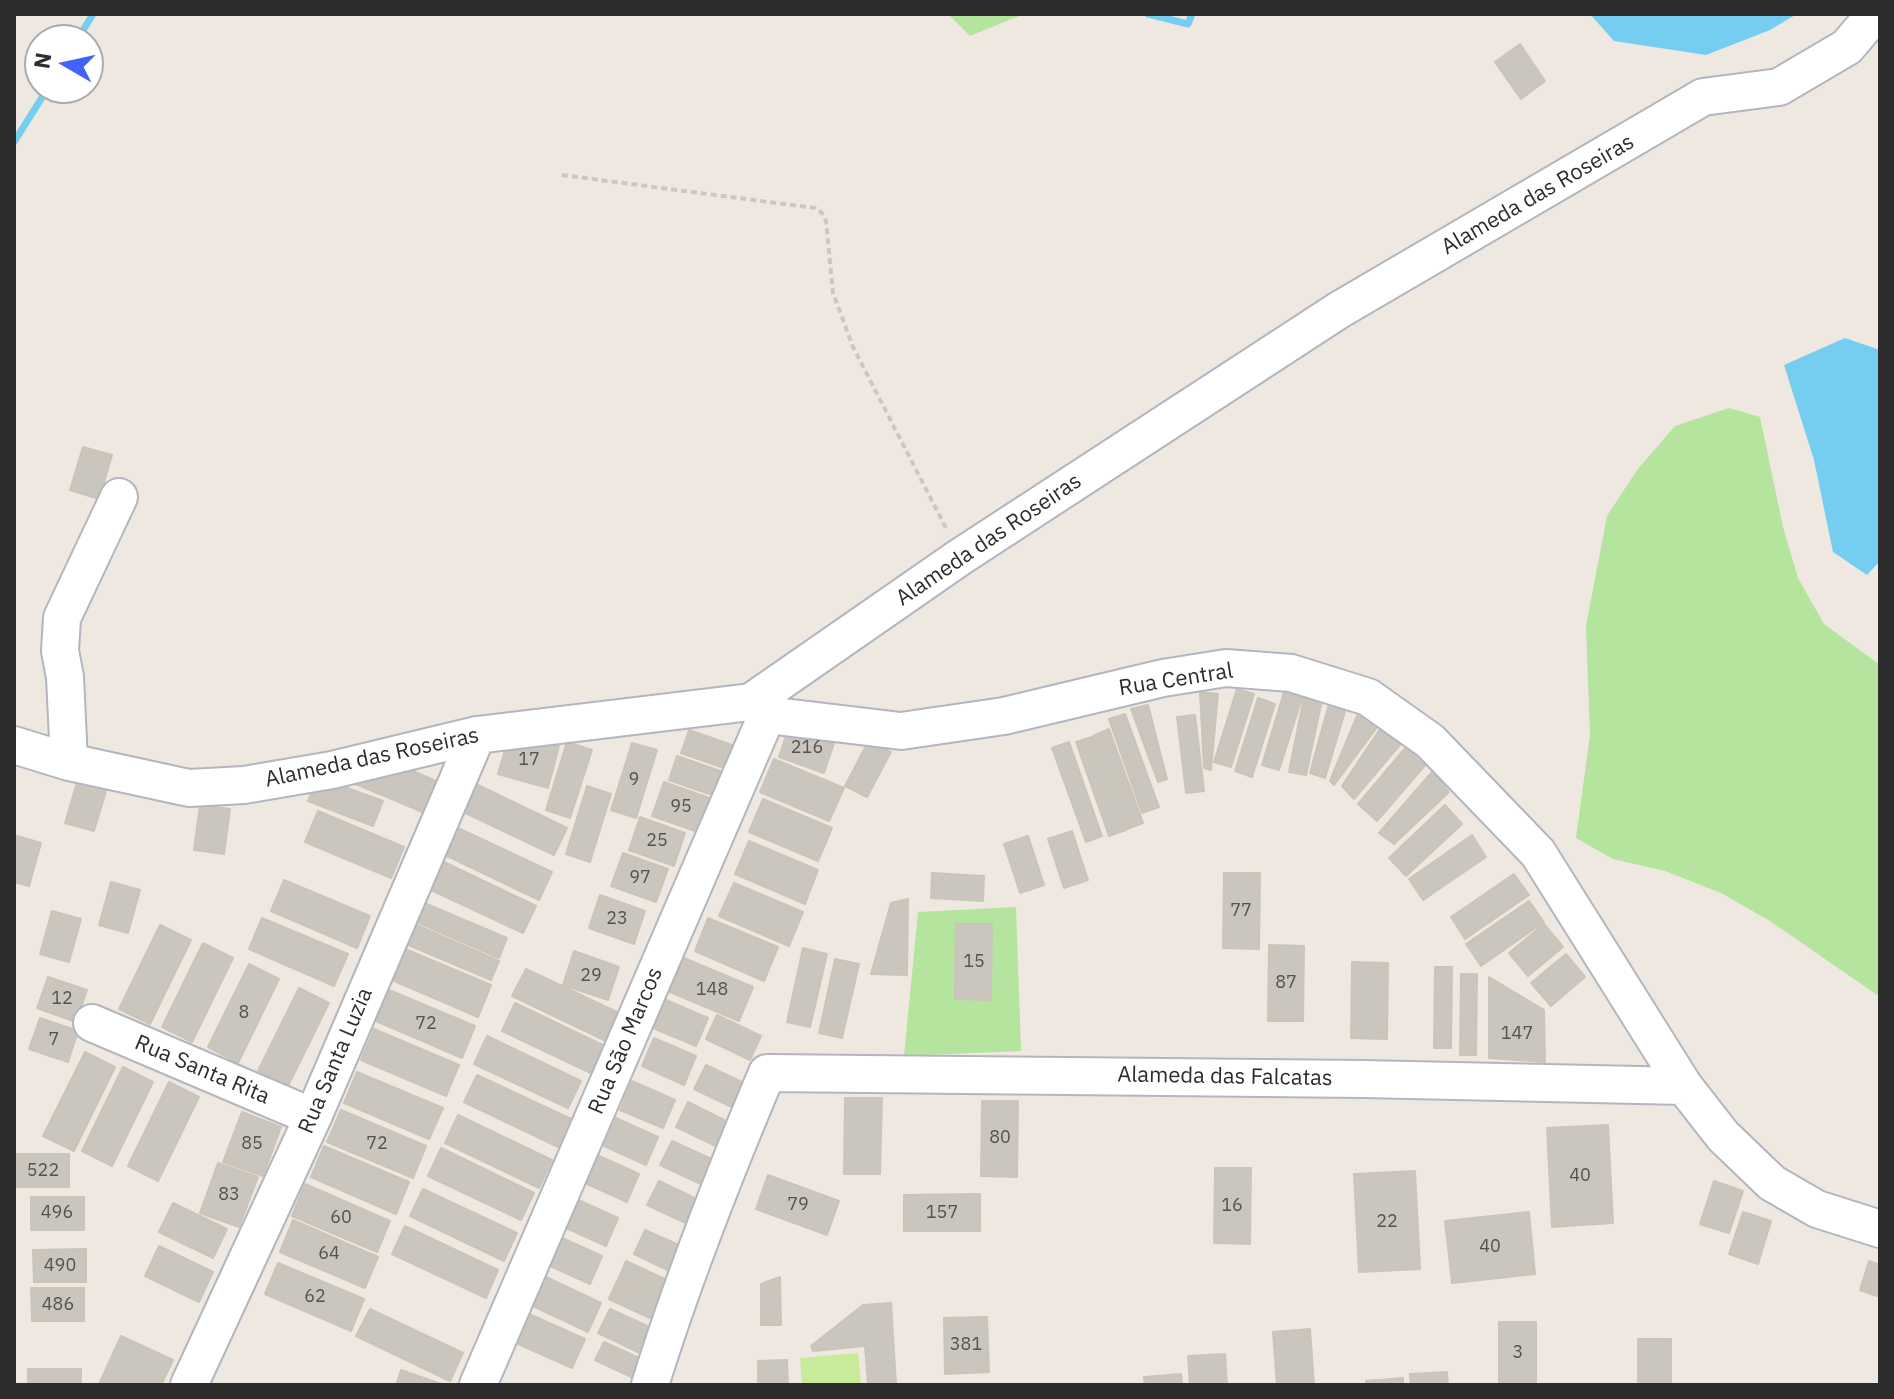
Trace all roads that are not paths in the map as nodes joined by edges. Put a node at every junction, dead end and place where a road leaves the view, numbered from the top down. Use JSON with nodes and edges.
{"nodes":[{"id":1,"x":1875,"y":14,"type":"edge"},
{"id":2,"x":119,"y":497,"type":"dead end"},
{"id":3,"x":759,"y":709,"type":"junction"},
{"id":4,"x":477,"y":735,"type":"junction"},
{"id":5,"x":14,"y":745,"type":"edge"},
{"id":6,"x":69,"y":762,"type":"junction"},
{"id":7,"x":92,"y":1023,"type":"dead end"},
{"id":8,"x":1684,"y":1086,"type":"junction"},
{"id":9,"x":313,"y":1117,"type":"junction"},
{"id":10,"x":1880,"y":1229,"type":"edge"},
{"id":11,"x":189,"y":1385,"type":"edge"},
{"id":12,"x":478,"y":1385,"type":"edge"},
{"id":13,"x":650,"y":1385,"type":"edge"}],
"edges":[{"from":1,"to":3,"type":"street","name":"Alameda das Roseiras"},
{"from":2,"to":6,"type":"street"},
{"from":3,"to":4,"type":"street","name":"Alameda das Roseiras"},
{"from":3,"to":8,"type":"street","name":"Rua Central"},
{"from":3,"to":12,"type":"street","name":"Rua São Marcos"},
{"from":4,"to":6,"type":"street","name":"Alameda das Roseiras"},
{"from":4,"to":9,"type":"street","name":"Rua Santa Luzia"},
{"from":5,"to":6,"type":"street","name":"Alameda das Roseiras"},
{"from":7,"to":9,"type":"street","name":"Rua Santa Rita"},
{"from":8,"to":10,"type":"street","name":"Rua Central"},
{"from":8,"to":13,"type":"street","name":"Alameda das Falcatas"},
{"from":9,"to":11,"type":"street","name":"Rua Santa Luzia"}]}
